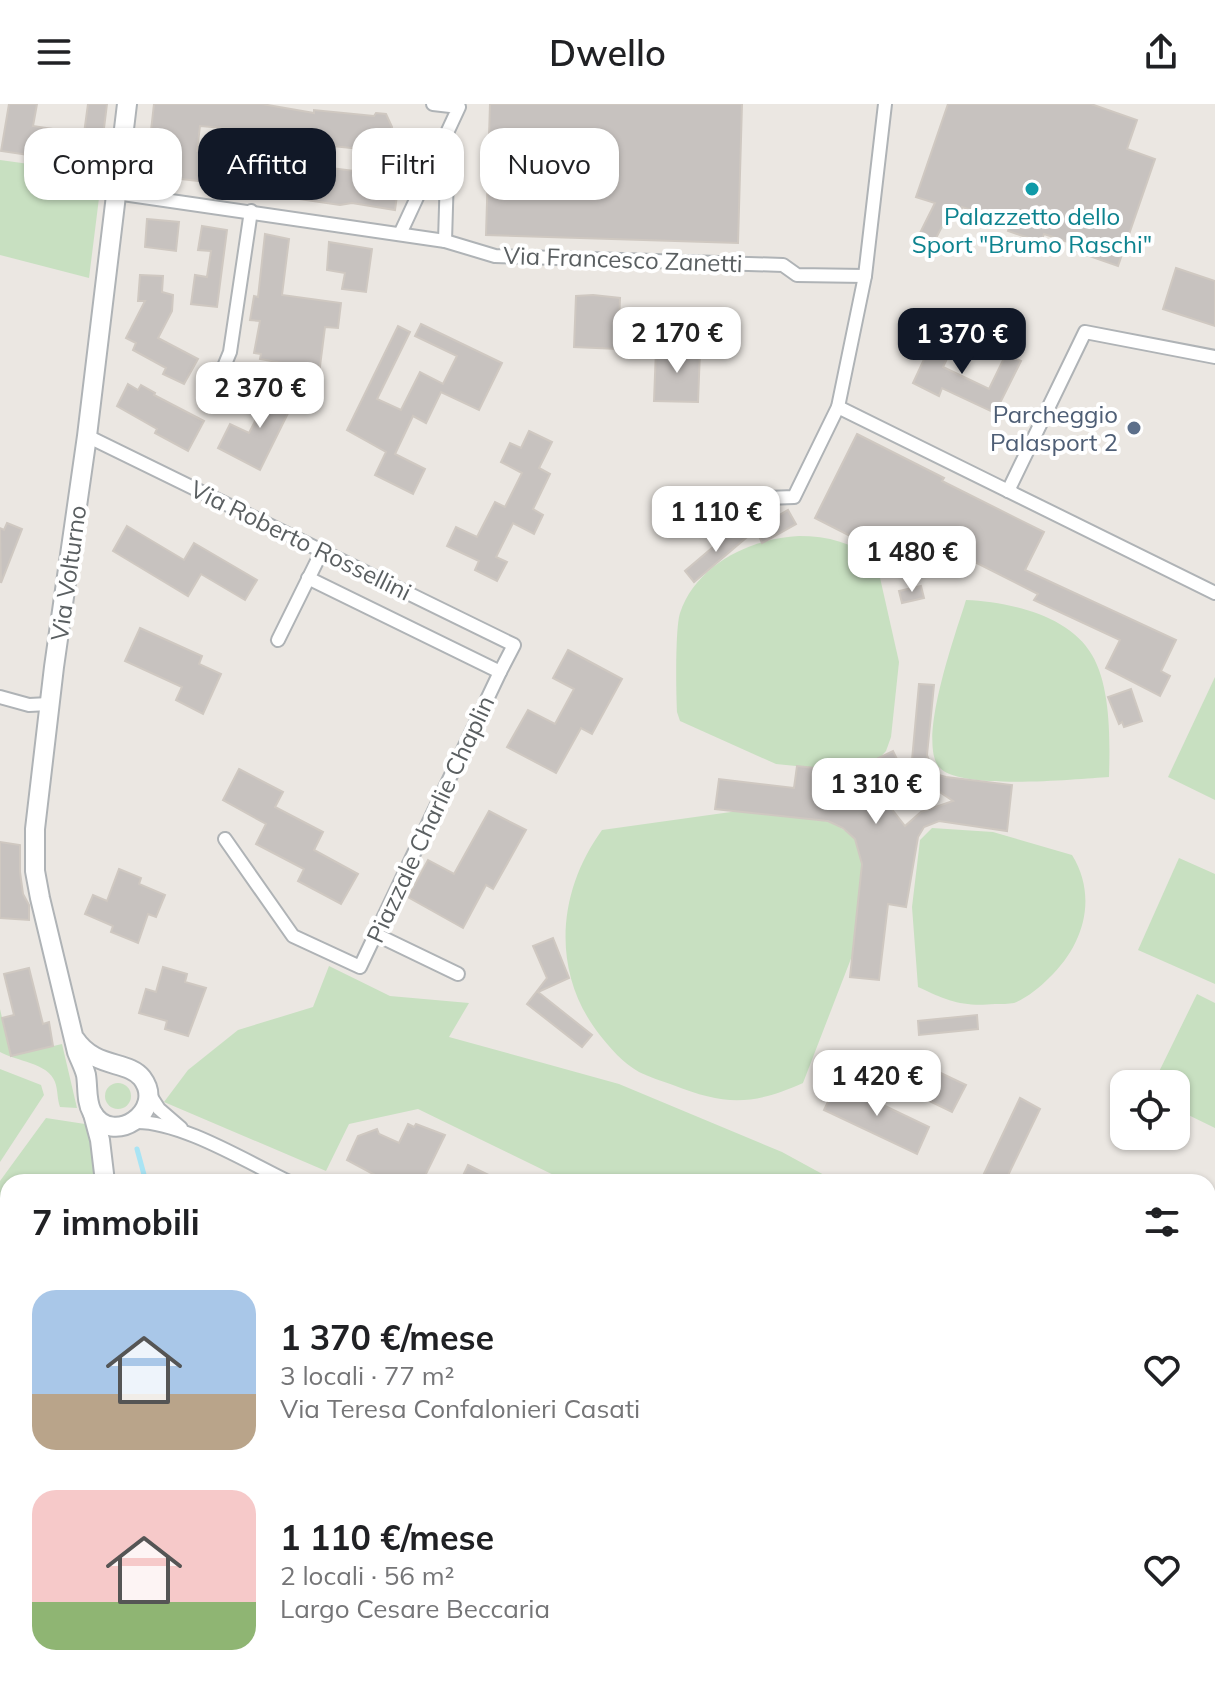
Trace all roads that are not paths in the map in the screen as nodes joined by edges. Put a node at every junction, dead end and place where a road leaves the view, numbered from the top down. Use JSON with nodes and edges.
{"nodes":[{"id":1,"x":127,"y":104,"type":"edge"},
{"id":2,"x":433,"y":104,"type":"edge"},
{"id":3,"x":885,"y":104,"type":"edge"},
{"id":4,"x":124,"y":128,"type":"edge"},
{"id":5,"x":451,"y":128,"type":"edge"},
{"id":6,"x":115,"y":200,"type":"edge"},
{"id":7,"x":168,"y":200,"type":"edge"},
{"id":8,"x":417,"y":200,"type":"edge"},
{"id":9,"x":446,"y":200,"type":"edge"},
{"id":10,"x":251,"y":211,"type":"junction"},
{"id":11,"x":400,"y":234,"type":"junction"},
{"id":12,"x":445,"y":241,"type":"junction"},
{"id":13,"x":865,"y":276,"type":"junction"},
{"id":14,"x":1215,"y":357,"type":"edge"},
{"id":15,"x":213,"y":393,"type":"dead end"},
{"id":16,"x":838,"y":407,"type":"junction"},
{"id":17,"x":87,"y":436,"type":"junction"},
{"id":18,"x":1008,"y":491,"type":"junction"},
{"id":19,"x":766,"y":498,"type":"dead end"},
{"id":20,"x":322,"y":551,"type":"junction"},
{"id":21,"x":308,"y":578,"type":"junction"},
{"id":22,"x":1215,"y":593,"type":"edge"},
{"id":23,"x":278,"y":640,"type":"dead end"},
{"id":24,"x":514,"y":645,"type":"joint"},
{"id":25,"x":500,"y":672,"type":"junction"},
{"id":26,"x":0,"y":697,"type":"edge"},
{"id":27,"x":49,"y":704,"type":"junction"},
{"id":28,"x":225,"y":839,"type":"dead end"},
{"id":29,"x":375,"y":934,"type":"junction"},
{"id":30,"x":458,"y":974,"type":"dead end"},
{"id":31,"x":75,"y":1039,"type":"junction"},
{"id":32,"x":118,"y":1066,"type":"junction"},
{"id":33,"x":147,"y":1090,"type":"junction"},
{"id":34,"x":90,"y":1105,"type":"junction"},
{"id":35,"x":133,"y":1123,"type":"junction"},
{"id":36,"x":186,"y":1132,"type":"junction"},
{"id":37,"x":104,"y":1174,"type":"edge"},
{"id":38,"x":112,"y":1174,"type":"edge"},
{"id":39,"x":273,"y":1174,"type":"edge"}],
"edges":[{"from":1,"to":4,"type":"street","name":"Via Volturno"},
{"from":2,"to":5,"type":"street"},
{"from":3,"to":13,"type":"street"},
{"from":6,"to":17,"type":"street","name":"Via Volturno"},
{"from":7,"to":10,"type":"street","name":"Via Francesco Zanetti"},
{"from":8,"to":11,"type":"street"},
{"from":9,"to":12,"type":"street"},
{"from":10,"to":11,"type":"street","name":"Via Francesco Zanetti"},
{"from":10,"to":15,"type":"street"},
{"from":11,"to":12,"type":"street","name":"Via Francesco Zanetti"},
{"from":12,"to":13,"type":"street","name":"Via Francesco Zanetti"},
{"from":13,"to":16,"type":"street"},
{"from":14,"to":18,"type":"street"},
{"from":16,"to":18,"type":"street"},
{"from":16,"to":19,"type":"street"},
{"from":17,"to":20,"type":"street","name":"Via Roberto Rossellini"},
{"from":17,"to":27,"type":"street","name":"Via Volturno"},
{"from":18,"to":22,"type":"street"},
{"from":20,"to":21,"type":"street"},
{"from":20,"to":24,"type":"street","name":"Via Roberto Rossellini"},
{"from":21,"to":23,"type":"street"},
{"from":21,"to":25,"type":"street","name":"Piazzale Charlie Chaplin"},
{"from":24,"to":25,"type":"street","name":"Piazzale Charlie Chaplin"},
{"from":25,"to":29,"type":"street","name":"Piazzale Charlie Chaplin"},
{"from":26,"to":27,"type":"street"},
{"from":27,"to":31,"type":"street","name":"Via Volturno"},
{"from":28,"to":29,"type":"street","name":"Piazzale Charlie Chaplin"},
{"from":29,"to":30,"type":"street"},
{"from":31,"to":32,"type":"street"},
{"from":31,"to":34,"type":"street","name":"Via Volturno"},
{"from":32,"to":33,"type":"street"},
{"from":32,"to":34,"type":"street"},
{"from":33,"to":35,"type":"street"},
{"from":33,"to":36,"type":"street"},
{"from":34,"to":35,"type":"street"},
{"from":34,"to":37,"type":"street","name":"Via Volturno"},
{"from":35,"to":36,"type":"street"},
{"from":35,"to":38,"type":"street"},
{"from":36,"to":39,"type":"street"}]}
